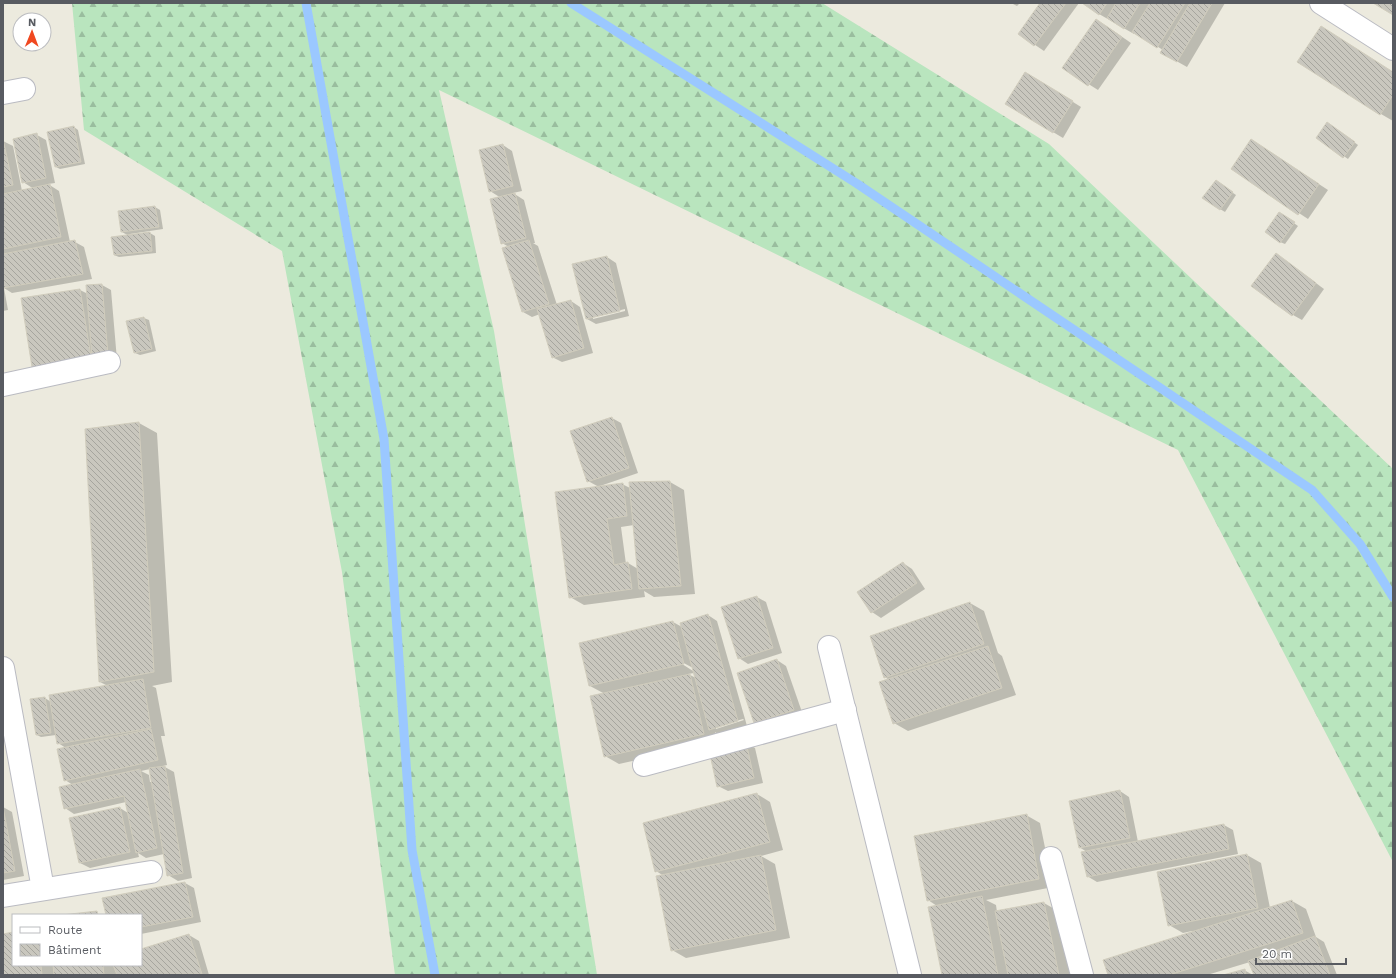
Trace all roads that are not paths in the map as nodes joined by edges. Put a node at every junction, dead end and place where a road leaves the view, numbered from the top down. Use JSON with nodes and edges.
{"nodes":[{"id":1,"x":1321,"y":3,"type":"edge"},
{"id":2,"x":1393,"y":49,"type":"edge"},
{"id":3,"x":109,"y":362,"type":"dead end"},
{"id":4,"x":3,"y":384,"type":"edge"},
{"id":5,"x":829,"y":647,"type":"dead end"},
{"id":6,"x":3,"y":668,"type":"edge"},
{"id":7,"x":845,"y":710,"type":"junction"},
{"id":8,"x":644,"y":765,"type":"dead end"},
{"id":9,"x":1051,"y":858,"type":"dead end"},
{"id":10,"x":151,"y":872,"type":"dead end"},
{"id":11,"x":43,"y":889,"type":"junction"},
{"id":12,"x":3,"y":896,"type":"edge"},
{"id":13,"x":909,"y":975,"type":"edge"},
{"id":14,"x":1082,"y":975,"type":"edge"}],
"edges":[{"from":1,"to":2,"type":"street"},
{"from":3,"to":4,"type":"street"},
{"from":5,"to":7,"type":"street"},
{"from":6,"to":11,"type":"street"},
{"from":7,"to":8,"type":"street"},
{"from":7,"to":13,"type":"street"},
{"from":9,"to":14,"type":"street"},
{"from":10,"to":11,"type":"street"},
{"from":11,"to":12,"type":"street"}]}
